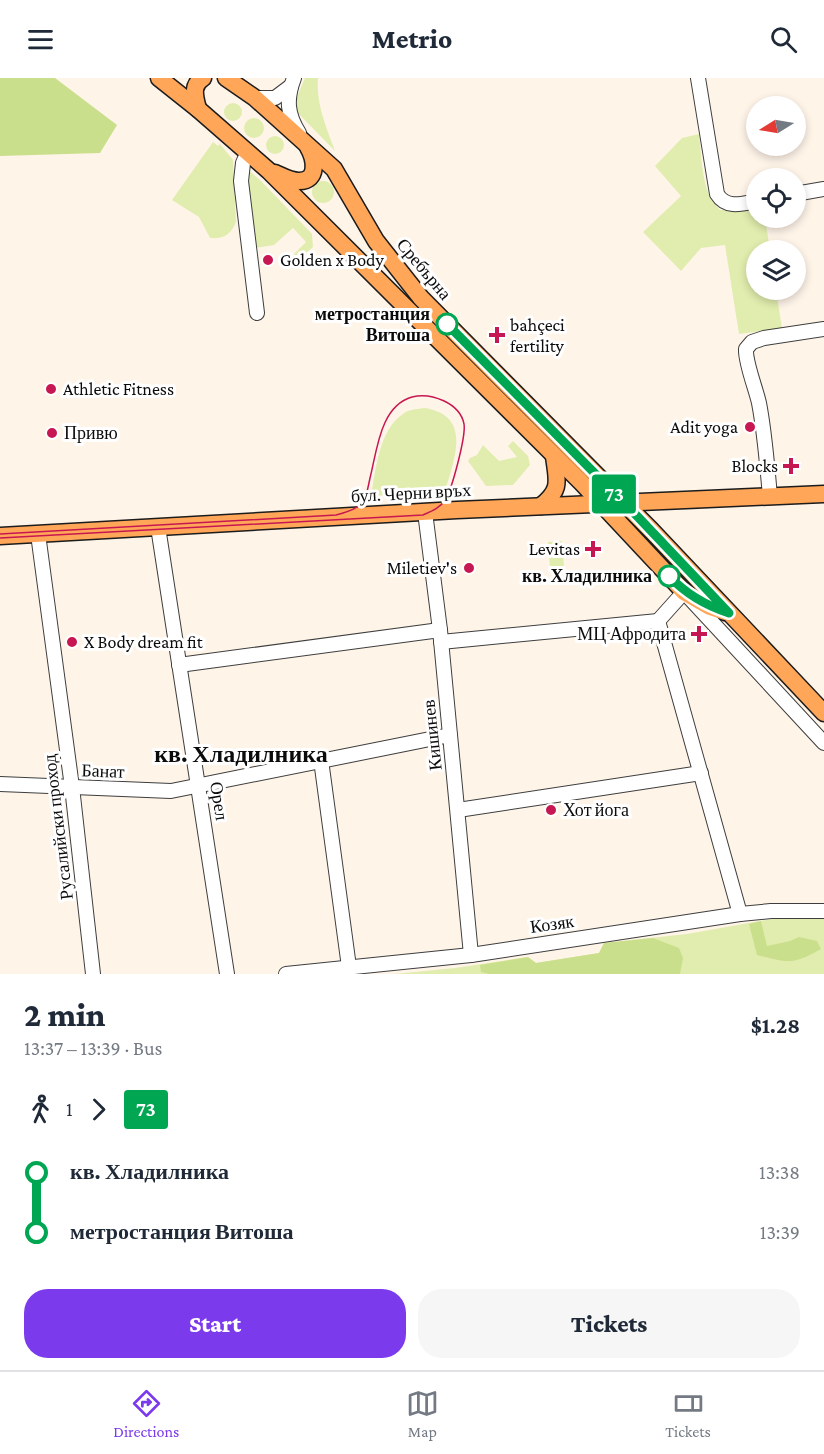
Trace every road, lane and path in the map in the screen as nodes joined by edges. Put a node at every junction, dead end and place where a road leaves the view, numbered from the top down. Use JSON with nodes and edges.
{"nodes":[{"id":1,"x":159,"y":78,"type":"edge"},
{"id":2,"x":204,"y":78,"type":"edge"},
{"id":3,"x":226,"y":78,"type":"edge"},
{"id":4,"x":698,"y":78,"type":"edge"},
{"id":5,"x":293,"y":82,"type":"edge"},
{"id":6,"x":255,"y":98,"type":"junction"},
{"id":7,"x":198,"y":109,"type":"junction"},
{"id":8,"x":303,"y":140,"type":"junction"},
{"id":9,"x":248,"y":152,"type":"junction"},
{"id":10,"x":268,"y":171,"type":"junction"},
{"id":11,"x":824,"y":189,"type":"edge"},
{"id":12,"x":806,"y":192,"type":"edge"},
{"id":13,"x":746,"y":202,"type":"edge"},
{"id":14,"x":257,"y":313,"type":"dead end"},
{"id":15,"x":824,"y":329,"type":"edge"},
{"id":16,"x":554,"y":456,"type":"junction"},
{"id":17,"x":824,"y":494,"type":"edge"},
{"id":18,"x":770,"y":496,"type":"junction"},
{"id":19,"x":623,"y":502,"type":"junction"},
{"id":20,"x":601,"y":504,"type":"junction"},
{"id":21,"x":541,"y":506,"type":"junction"},
{"id":22,"x":425,"y":512,"type":"junction"},
{"id":23,"x":158,"y":527,"type":"junction"},
{"id":24,"x":38,"y":534,"type":"junction"},
{"id":25,"x":0,"y":536,"type":"edge"},
{"id":26,"x":684,"y":592,"type":"junction"},
{"id":27,"x":729,"y":613,"type":"junction"},
{"id":28,"x":658,"y":621,"type":"junction"},
{"id":29,"x":441,"y":636,"type":"junction"},
{"id":30,"x":179,"y":665,"type":"junction"},
{"id":31,"x":824,"y":713,"type":"edge"},
{"id":32,"x":450,"y":735,"type":"junction"},
{"id":33,"x":824,"y":743,"type":"edge"},
{"id":34,"x":321,"y":760,"type":"junction"},
{"id":35,"x":701,"y":773,"type":"junction"},
{"id":36,"x":0,"y":784,"type":"edge"},
{"id":37,"x":198,"y":786,"type":"junction"},
{"id":38,"x":72,"y":787,"type":"junction"},
{"id":39,"x":458,"y":810,"type":"junction"},
{"id":40,"x":824,"y":911,"type":"edge"},
{"id":41,"x":740,"y":914,"type":"junction"},
{"id":42,"x":471,"y":955,"type":"junction"},
{"id":43,"x":349,"y":967,"type":"junction"},
{"id":44,"x":93,"y":974,"type":"edge"},
{"id":45,"x":227,"y":974,"type":"edge"},
{"id":46,"x":286,"y":974,"type":"edge"}],
"edges":[{"from":1,"to":7,"type":"main road","name":"Сребърна"},
{"from":2,"to":7,"type":"main road"},
{"from":3,"to":6,"type":"main road"},
{"from":4,"to":13,"type":"street"},
{"from":5,"to":6,"type":"street","name":"Сребърна"},
{"from":5,"to":8,"type":"street","name":"Сребърна"},
{"from":6,"to":8,"type":"main road"},
{"from":7,"to":9,"type":"main road","name":"Сребърна"},
{"from":8,"to":10,"type":"main road"},
{"from":8,"to":19,"type":"main road","name":"Сребърна"},
{"from":9,"to":10,"type":"main road","name":"Сребърна"},
{"from":9,"to":14,"type":"street"},
{"from":10,"to":16,"type":"main road","name":"Сребърна"},
{"from":11,"to":12,"type":"street"},
{"from":15,"to":18,"type":"street"},
{"from":16,"to":20,"type":"main road","name":"Сребърна"},
{"from":16,"to":21,"type":"main road"},
{"from":17,"to":18,"type":"main road","name":"бул. Черни връх"},
{"from":18,"to":19,"type":"main road","name":"бул. Черни връх"},
{"from":19,"to":20,"type":"main road","name":"бул. Черни връх"},
{"from":19,"to":27,"type":"main road","name":"Сребърна"},
{"from":20,"to":21,"type":"main road","name":"бул. Черни връх"},
{"from":20,"to":26,"type":"main road","name":"Сребърна"},
{"from":21,"to":22,"type":"main road","name":"бул. Черни връх"},
{"from":22,"to":23,"type":"main road","name":"бул. Черни връх"},
{"from":22,"to":29,"type":"street","name":"Кишинев"},
{"from":23,"to":24,"type":"main road","name":"бул. Черни връх"},
{"from":23,"to":30,"type":"street","name":"Орел"},
{"from":24,"to":25,"type":"main road","name":"бул. Черни връх"},
{"from":24,"to":38,"type":"street","name":"Русалийски проход"},
{"from":26,"to":27,"type":"main road","name":"Сребърна"},
{"from":26,"to":28,"type":"street"},
{"from":26,"to":33,"type":"street"},
{"from":27,"to":31,"type":"main road","name":"Сребърна"},
{"from":28,"to":29,"type":"street"},
{"from":28,"to":35,"type":"street"},
{"from":29,"to":30,"type":"street"},
{"from":29,"to":32,"type":"street","name":"Кишинев"},
{"from":30,"to":37,"type":"street","name":"Орел"},
{"from":32,"to":34,"type":"street","name":"Банат"},
{"from":32,"to":39,"type":"street","name":"Кишинев"},
{"from":34,"to":37,"type":"street","name":"Банат"},
{"from":34,"to":43,"type":"street"},
{"from":35,"to":39,"type":"street"},
{"from":35,"to":41,"type":"street"},
{"from":36,"to":38,"type":"street","name":"Банат"},
{"from":37,"to":38,"type":"street","name":"Банат"},
{"from":37,"to":45,"type":"street","name":"Орел"},
{"from":38,"to":44,"type":"street","name":"Русалийски проход"},
{"from":39,"to":42,"type":"street","name":"Кишинев"},
{"from":40,"to":41,"type":"street","name":"Козяк"},
{"from":41,"to":42,"type":"street","name":"Козяк"},
{"from":42,"to":43,"type":"street","name":"Козяк"},
{"from":43,"to":46,"type":"street","name":"Козяк"}]}
